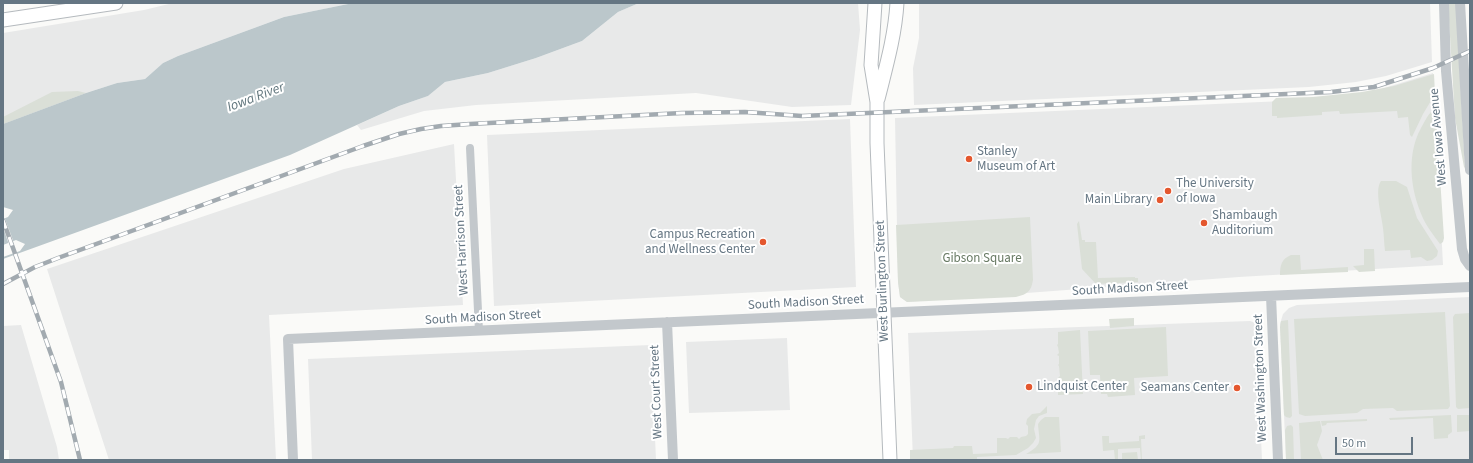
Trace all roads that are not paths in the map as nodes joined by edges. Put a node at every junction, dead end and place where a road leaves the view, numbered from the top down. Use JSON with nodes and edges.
{"nodes":[{"id":1,"x":116,"y":3,"type":"edge"},
{"id":2,"x":875,"y":3,"type":"edge"},
{"id":3,"x":897,"y":3,"type":"edge"},
{"id":4,"x":1444,"y":3,"type":"edge"},
{"id":5,"x":1460,"y":3,"type":"edge"},
{"id":6,"x":3,"y":20,"type":"edge"},
{"id":7,"x":877,"y":102,"type":"junction"},
{"id":8,"x":470,"y":148,"type":"dead end"},
{"id":9,"x":1470,"y":170,"type":"edge"},
{"id":10,"x":1470,"y":266,"type":"edge"},
{"id":11,"x":1470,"y":287,"type":"edge"},
{"id":12,"x":1271,"y":296,"type":"junction"},
{"id":13,"x":884,"y":313,"type":"junction"},
{"id":14,"x":667,"y":322,"type":"junction"},
{"id":15,"x":479,"y":331,"type":"junction"},
{"id":16,"x":293,"y":460,"type":"edge"},
{"id":17,"x":672,"y":460,"type":"edge"},
{"id":18,"x":890,"y":460,"type":"edge"},
{"id":19,"x":1278,"y":460,"type":"edge"}],
"edges":[{"from":1,"to":6,"type":"main road"},
{"from":2,"to":7,"type":"main road","name":"West Burlington Street"},
{"from":3,"to":7,"type":"main road","name":"West Burlington Street"},
{"from":4,"to":10,"type":"street","name":"West Iowa Avenue"},
{"from":5,"to":9,"type":"street"},
{"from":7,"to":13,"type":"main road","name":"West Burlington Street"},
{"from":8,"to":15,"type":"street","name":"West Harrison Street"},
{"from":11,"to":12,"type":"street","name":"South Madison Street"},
{"from":12,"to":13,"type":"street","name":"South Madison Street"},
{"from":12,"to":19,"type":"street","name":"West Washington Street"},
{"from":13,"to":14,"type":"street","name":"South Madison Street"},
{"from":13,"to":18,"type":"main road","name":"West Burlington Street"},
{"from":14,"to":15,"type":"street","name":"South Madison Street"},
{"from":14,"to":17,"type":"street","name":"West Court Street"},
{"from":15,"to":16,"type":"street","name":"South Madison Street"}]}
